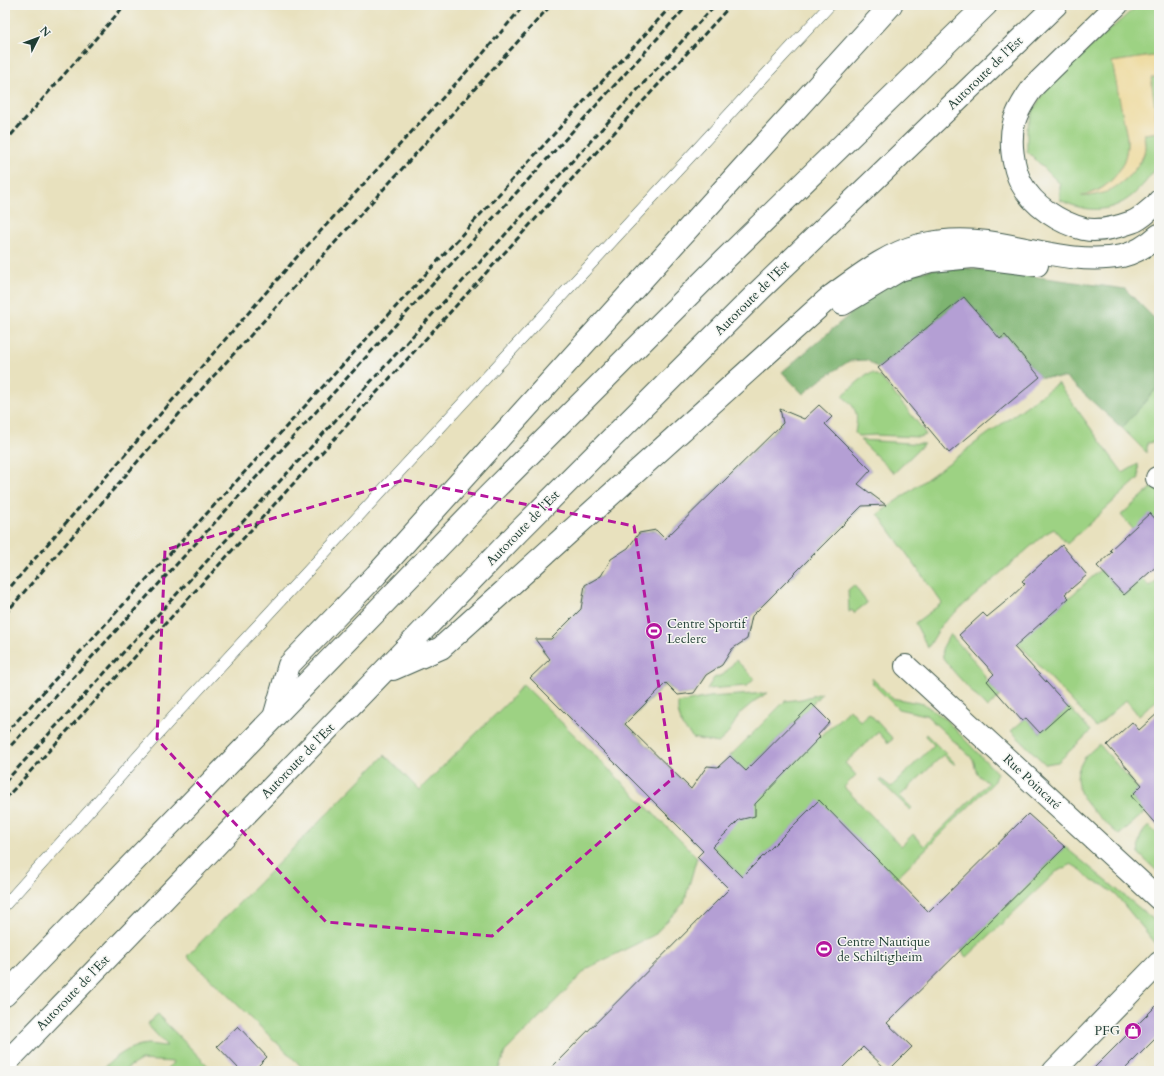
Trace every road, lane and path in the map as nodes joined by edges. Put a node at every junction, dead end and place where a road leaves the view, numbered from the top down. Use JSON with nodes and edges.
{"nodes":[{"id":1,"x":830,"y":5,"type":"edge"},
{"id":2,"x":891,"y":5,"type":"edge"},
{"id":3,"x":986,"y":5,"type":"edge"},
{"id":4,"x":1056,"y":5,"type":"edge"},
{"id":5,"x":1117,"y":5,"type":"edge"},
{"id":6,"x":1159,"y":201,"type":"edge"},
{"id":7,"x":1159,"y":235,"type":"edge"},
{"id":8,"x":1159,"y":252,"type":"edge"},
{"id":9,"x":765,"y":356,"type":"junction"},
{"id":10,"x":906,"y":666,"type":"dead end"},
{"id":11,"x":384,"y":673,"type":"junction"},
{"id":12,"x":275,"y":716,"type":"junction"},
{"id":13,"x":1159,"y":898,"type":"edge"},
{"id":14,"x":5,"y":905,"type":"edge"},
{"id":15,"x":1159,"y":963,"type":"edge"},
{"id":16,"x":5,"y":996,"type":"edge"},
{"id":17,"x":5,"y":1064,"type":"edge"},
{"id":18,"x":1054,"y":1071,"type":"edge"}],
"edges":[{"from":1,"to":14,"type":"lane"},
{"from":2,"to":12,"type":"main road"},
{"from":3,"to":12,"type":"main road"},
{"from":4,"to":11,"type":"main road","name":"Autoroute de l’Est"},
{"from":5,"to":6,"type":"main road"},
{"from":7,"to":9,"type":"main road"},
{"from":8,"to":9,"type":"main road"},
{"from":9,"to":11,"type":"main road"},
{"from":10,"to":13,"type":"main road","name":"Rue Poincaré"},
{"from":11,"to":17,"type":"main road","name":"Autoroute de l’Est"},
{"from":12,"to":16,"type":"main road"},
{"from":15,"to":18,"type":"main road"}]}
